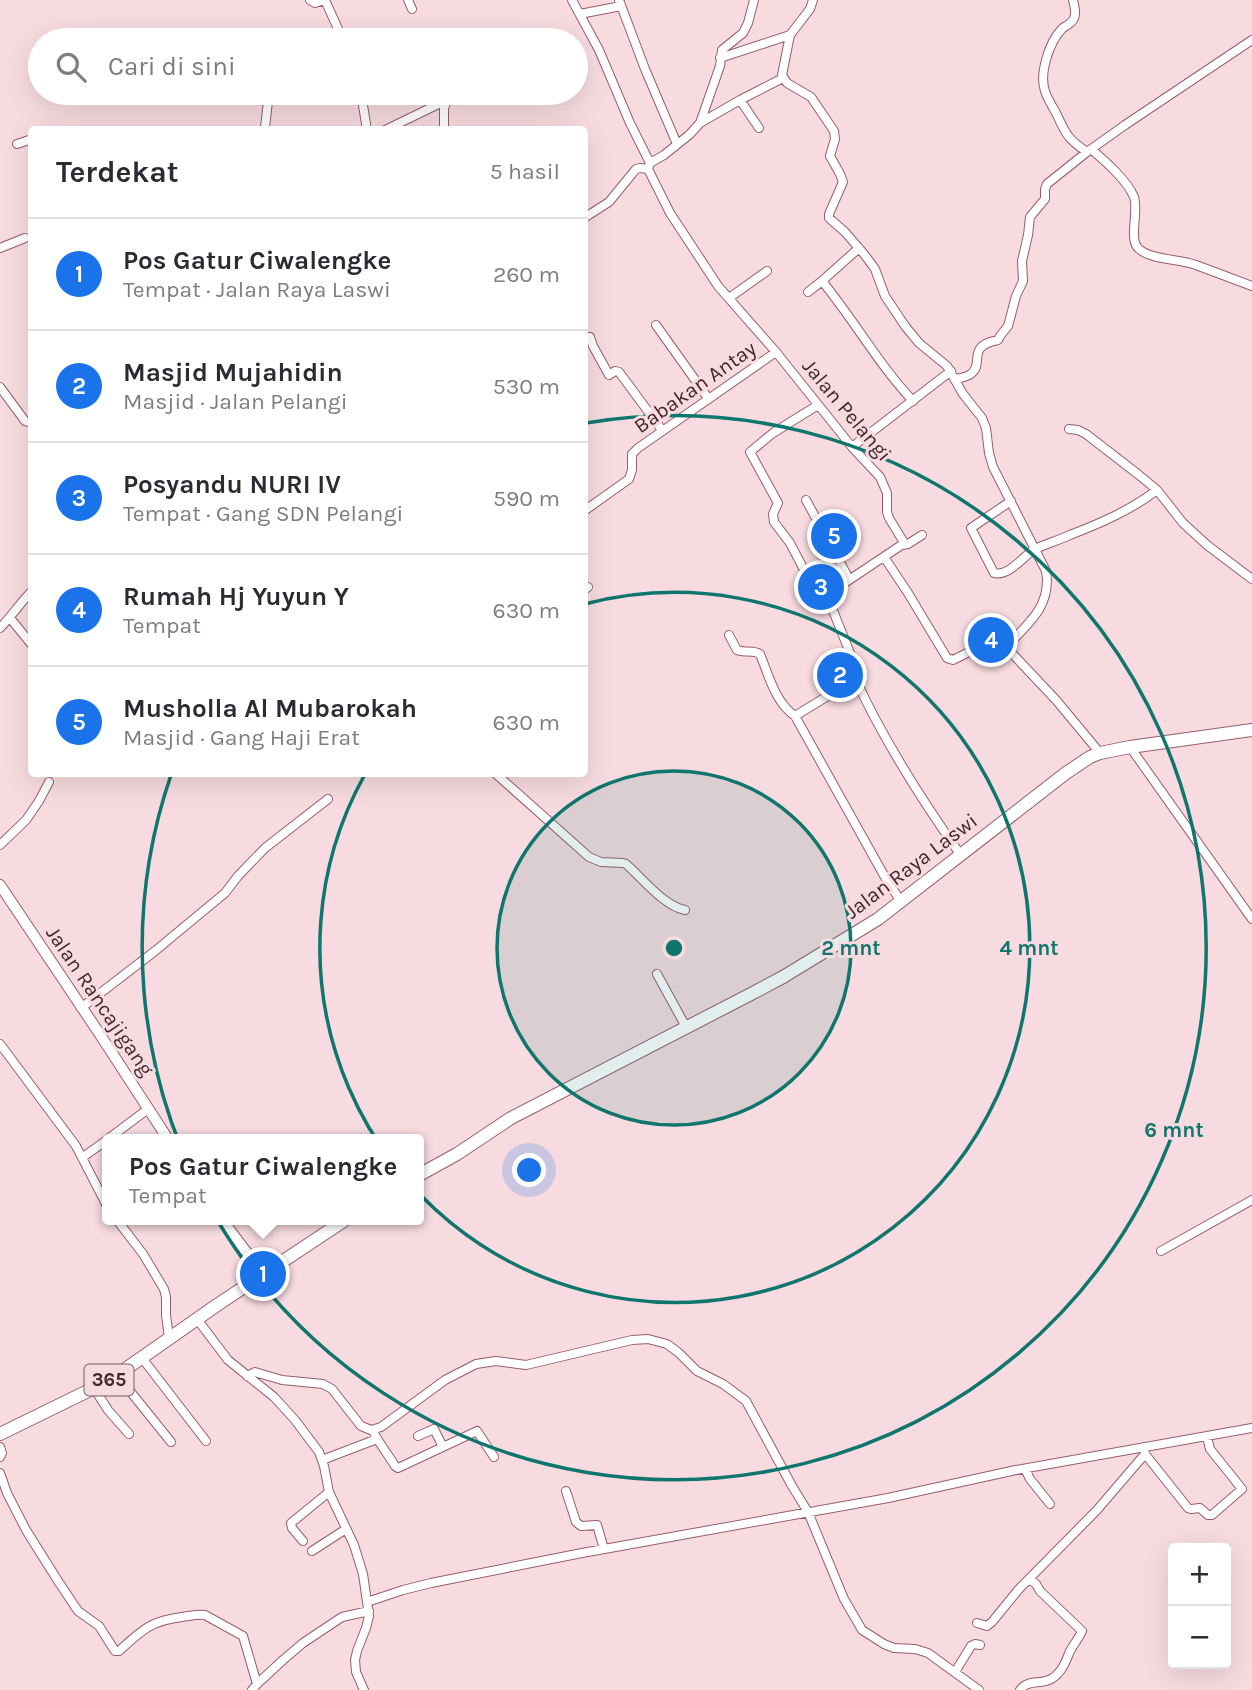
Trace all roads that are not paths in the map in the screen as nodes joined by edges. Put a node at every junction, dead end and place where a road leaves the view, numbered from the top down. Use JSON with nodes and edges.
{"nodes":[{"id":1,"x":310,"y":0,"type":"edge"},
{"id":2,"x":572,"y":0,"type":"edge"},
{"id":3,"x":754,"y":0,"type":"edge"},
{"id":4,"x":813,"y":0,"type":"edge"},
{"id":5,"x":1073,"y":0,"type":"edge"},
{"id":6,"x":620,"y":3,"type":"edge"},
{"id":7,"x":580,"y":14,"type":"junction"},
{"id":8,"x":337,"y":28,"type":"edge"},
{"id":9,"x":587,"y":28,"type":"edge"},
{"id":10,"x":588,"y":29,"type":"edge"},
{"id":11,"x":790,"y":35,"type":"junction"},
{"id":12,"x":1252,"y":40,"type":"edge"},
{"id":13,"x":720,"y":58,"type":"junction"},
{"id":14,"x":783,"y":78,"type":"junction"},
{"id":15,"x":740,"y":100,"type":"junction"},
{"id":16,"x":268,"y":105,"type":"edge"},
{"id":17,"x":363,"y":105,"type":"edge"},
{"id":18,"x":431,"y":105,"type":"edge"},
{"id":19,"x":445,"y":105,"type":"edge"},
{"id":20,"x":700,"y":123,"type":"junction"},
{"id":21,"x":265,"y":126,"type":"edge"},
{"id":22,"x":366,"y":126,"type":"edge"},
{"id":23,"x":392,"y":126,"type":"edge"},
{"id":24,"x":444,"y":126,"type":"edge"},
{"id":25,"x":759,"y":128,"type":"dead end"},
{"id":26,"x":28,"y":140,"type":"edge"},
{"id":27,"x":17,"y":144,"type":"dead end"},
{"id":28,"x":677,"y":144,"type":"junction"},
{"id":29,"x":1089,"y":151,"type":"junction"},
{"id":30,"x":649,"y":166,"type":"junction"},
{"id":31,"x":588,"y":215,"type":"edge"},
{"id":32,"x":25,"y":238,"type":"dead end"},
{"id":33,"x":0,"y":248,"type":"edge"},
{"id":34,"x":859,"y":248,"type":"junction"},
{"id":35,"x":766,"y":271,"type":"dead end"},
{"id":36,"x":822,"y":281,"type":"junction"},
{"id":37,"x":1252,"y":286,"type":"edge"},
{"id":38,"x":808,"y":292,"type":"dead end"},
{"id":39,"x":729,"y":298,"type":"junction"},
{"id":40,"x":656,"y":325,"type":"dead end"},
{"id":41,"x":588,"y":337,"type":"edge"},
{"id":42,"x":776,"y":352,"type":"junction"},
{"id":43,"x":953,"y":375,"type":"junction"},
{"id":44,"x":0,"y":387,"type":"edge"},
{"id":45,"x":708,"y":398,"type":"junction"},
{"id":46,"x":913,"y":401,"type":"junction"},
{"id":47,"x":818,"y":405,"type":"junction"},
{"id":48,"x":28,"y":422,"type":"edge"},
{"id":49,"x":1069,"y":429,"type":"dead end"},
{"id":50,"x":662,"y":430,"type":"junction"},
{"id":51,"x":852,"y":447,"type":"junction"},
{"id":52,"x":1157,"y":490,"type":"junction"},
{"id":53,"x":807,"y":500,"type":"dead end"},
{"id":54,"x":1011,"y":501,"type":"junction"},
{"id":55,"x":588,"y":508,"type":"edge"},
{"id":56,"x":922,"y":535,"type":"dead end"},
{"id":57,"x":902,"y":545,"type":"junction"},
{"id":58,"x":1035,"y":549,"type":"junction"},
{"id":59,"x":884,"y":557,"type":"junction"},
{"id":60,"x":849,"y":579,"type":"junction"},
{"id":61,"x":1252,"y":579,"type":"edge"},
{"id":62,"x":28,"y":596,"type":"edge"},
{"id":63,"x":830,"y":607,"type":"junction"},
{"id":64,"x":10,"y":618,"type":"junction"},
{"id":65,"x":0,"y":628,"type":"edge"},
{"id":66,"x":729,"y":635,"type":"dead end"},
{"id":67,"x":28,"y":640,"type":"edge"},
{"id":68,"x":1006,"y":647,"type":"junction"},
{"id":69,"x":855,"y":678,"type":"junction"},
{"id":70,"x":795,"y":716,"type":"junction"},
{"id":71,"x":1252,"y":730,"type":"edge"},
{"id":72,"x":1130,"y":747,"type":"junction"},
{"id":73,"x":1100,"y":753,"type":"junction"},
{"id":74,"x":499,"y":777,"type":"edge"},
{"id":75,"x":49,"y":782,"type":"dead end"},
{"id":76,"x":328,"y":799,"type":"dead end"},
{"id":77,"x":0,"y":845,"type":"edge"},
{"id":78,"x":960,"y":854,"type":"junction"},
{"id":79,"x":0,"y":885,"type":"edge"},
{"id":80,"x":900,"y":900,"type":"junction"},
{"id":81,"x":685,"y":910,"type":"dead end"},
{"id":82,"x":1252,"y":919,"type":"edge"},
{"id":83,"x":657,"y":974,"type":"dead end"},
{"id":84,"x":81,"y":1007,"type":"junction"},
{"id":85,"x":686,"y":1027,"type":"junction"},
{"id":86,"x":0,"y":1044,"type":"edge"},
{"id":87,"x":148,"y":1109,"type":"junction"},
{"id":88,"x":116,"y":1134,"type":"edge"},
{"id":89,"x":165,"y":1134,"type":"edge"},
{"id":90,"x":102,"y":1144,"type":"edge"},
{"id":91,"x":91,"y":1152,"type":"junction"},
{"id":92,"x":424,"y":1172,"type":"edge"},
{"id":93,"x":102,"y":1197,"type":"edge"},
{"id":94,"x":1252,"y":1200,"type":"edge"},
{"id":95,"x":121,"y":1225,"type":"edge"},
{"id":96,"x":226,"y":1225,"type":"edge"},
{"id":97,"x":337,"y":1225,"type":"edge"},
{"id":98,"x":1161,"y":1251,"type":"dead end"},
{"id":99,"x":263,"y":1274,"type":"junction"},
{"id":100,"x":197,"y":1319,"type":"junction"},
{"id":101,"x":169,"y":1338,"type":"junction"},
{"id":102,"x":142,"y":1358,"type":"junction"},
{"id":103,"x":249,"y":1374,"type":"junction"},
{"id":104,"x":117,"y":1375,"type":"junction"},
{"id":105,"x":94,"y":1388,"type":"junction"},
{"id":106,"x":1252,"y":1428,"type":"edge"},
{"id":107,"x":0,"y":1434,"type":"edge"},
{"id":108,"x":129,"y":1434,"type":"dead end"},
{"id":109,"x":375,"y":1434,"type":"junction"},
{"id":110,"x":418,"y":1436,"type":"dead end"},
{"id":111,"x":1207,"y":1437,"type":"junction"},
{"id":112,"x":171,"y":1441,"type":"dead end"},
{"id":113,"x":206,"y":1441,"type":"dead end"},
{"id":114,"x":0,"y":1447,"type":"edge"},
{"id":115,"x":443,"y":1447,"type":"junction"},
{"id":116,"x":1145,"y":1450,"type":"junction"},
{"id":117,"x":0,"y":1457,"type":"edge"},
{"id":118,"x":494,"y":1457,"type":"dead end"},
{"id":119,"x":322,"y":1460,"type":"junction"},
{"id":120,"x":1025,"y":1469,"type":"junction"},
{"id":121,"x":0,"y":1474,"type":"edge"},
{"id":122,"x":566,"y":1491,"type":"dead end"},
{"id":123,"x":329,"y":1492,"type":"junction"},
{"id":124,"x":1050,"y":1504,"type":"dead end"},
{"id":125,"x":803,"y":1513,"type":"junction"},
{"id":126,"x":346,"y":1529,"type":"junction"},
{"id":127,"x":303,"y":1541,"type":"dead end"},
{"id":128,"x":604,"y":1549,"type":"junction"},
{"id":129,"x":312,"y":1551,"type":"dead end"},
{"id":130,"x":1029,"y":1580,"type":"junction"},
{"id":131,"x":368,"y":1606,"type":"junction"},
{"id":132,"x":977,"y":1623,"type":"dead end"},
{"id":133,"x":980,"y":1645,"type":"dead end"},
{"id":134,"x":955,"y":1672,"type":"junction"},
{"id":135,"x":254,"y":1687,"type":"edge"},
{"id":136,"x":364,"y":1690,"type":"edge"},
{"id":137,"x":979,"y":1690,"type":"edge"},
{"id":138,"x":1020,"y":1690,"type":"edge"}],
"edges":[{"from":1,"to":8,"type":"street"},
{"from":2,"to":7,"type":"street","name":"Jalan Pelangi"},
{"from":3,"to":13,"type":"street"},
{"from":4,"to":11,"type":"street"},
{"from":5,"to":29,"type":"street"},
{"from":6,"to":7,"type":"street"},
{"from":6,"to":28,"type":"street"},
{"from":7,"to":9,"type":"street","name":"Jalan Pelangi"},
{"from":10,"to":30,"type":"street","name":"Jalan Pelangi"},
{"from":11,"to":13,"type":"street"},
{"from":11,"to":14,"type":"street"},
{"from":12,"to":29,"type":"street"},
{"from":13,"to":20,"type":"street"},
{"from":14,"to":15,"type":"street"},
{"from":14,"to":34,"type":"street"},
{"from":15,"to":20,"type":"street"},
{"from":15,"to":25,"type":"street"},
{"from":16,"to":21,"type":"street"},
{"from":17,"to":22,"type":"street"},
{"from":18,"to":23,"type":"street"},
{"from":19,"to":24,"type":"street"},
{"from":20,"to":28,"type":"street"},
{"from":26,"to":27,"type":"street"},
{"from":28,"to":30,"type":"street"},
{"from":29,"to":37,"type":"street"},
{"from":29,"to":43,"type":"street"},
{"from":30,"to":31,"type":"street"},
{"from":30,"to":39,"type":"street","name":"Jalan Pelangi"},
{"from":32,"to":33,"type":"street"},
{"from":34,"to":36,"type":"street"},
{"from":34,"to":43,"type":"street"},
{"from":35,"to":39,"type":"street"},
{"from":36,"to":38,"type":"street"},
{"from":36,"to":46,"type":"street"},
{"from":39,"to":42,"type":"street","name":"Jalan Pelangi"},
{"from":40,"to":45,"type":"street"},
{"from":41,"to":50,"type":"street"},
{"from":42,"to":45,"type":"street","name":"Babakan Antay"},
{"from":42,"to":47,"type":"street","name":"Jalan Pelangi"},
{"from":43,"to":46,"type":"street"},
{"from":43,"to":54,"type":"street"},
{"from":44,"to":48,"type":"street"},
{"from":45,"to":50,"type":"street","name":"Babakan Antay"},
{"from":46,"to":51,"type":"street"},
{"from":47,"to":51,"type":"street","name":"Jalan Pelangi"},
{"from":47,"to":63,"type":"street"},
{"from":49,"to":52,"type":"street"},
{"from":50,"to":55,"type":"street","name":"Babakan Antay"},
{"from":51,"to":57,"type":"street","name":"Jalan Pelangi"},
{"from":52,"to":58,"type":"street"},
{"from":52,"to":61,"type":"street"},
{"from":53,"to":60,"type":"street"},
{"from":54,"to":58,"type":"street"},
{"from":54,"to":58,"type":"street"},
{"from":56,"to":57,"type":"street"},
{"from":57,"to":59,"type":"street"},
{"from":58,"to":68,"type":"street"},
{"from":59,"to":60,"type":"street"},
{"from":59,"to":68,"type":"street"},
{"from":60,"to":63,"type":"street"},
{"from":62,"to":64,"type":"street"},
{"from":63,"to":69,"type":"street"},
{"from":64,"to":65,"type":"street"},
{"from":64,"to":67,"type":"street"},
{"from":66,"to":70,"type":"street"},
{"from":68,"to":73,"type":"street"},
{"from":69,"to":70,"type":"street"},
{"from":69,"to":78,"type":"street"},
{"from":70,"to":80,"type":"street"},
{"from":71,"to":72,"type":"main road","name":"Jalan Raya Laswi"},
{"from":72,"to":73,"type":"main road","name":"Jalan Raya Laswi"},
{"from":72,"to":82,"type":"street"},
{"from":73,"to":78,"type":"main road","name":"Jalan Raya Laswi"},
{"from":74,"to":81,"type":"street"},
{"from":75,"to":77,"type":"street"},
{"from":76,"to":84,"type":"street"},
{"from":78,"to":80,"type":"main road","name":"Jalan Raya Laswi"},
{"from":79,"to":84,"type":"main road","name":"Jalan Rancajigang"},
{"from":80,"to":85,"type":"main road","name":"Jalan Raya Laswi"},
{"from":83,"to":85,"type":"street"},
{"from":84,"to":87,"type":"main road","name":"Jalan Rancajigang"},
{"from":85,"to":92,"type":"main road","name":"Jalan Raya Laswi"},
{"from":86,"to":91,"type":"street"},
{"from":87,"to":88,"type":"street"},
{"from":87,"to":89,"type":"main road","name":"Jalan Rancajigang"},
{"from":90,"to":91,"type":"street"},
{"from":91,"to":93,"type":"street"},
{"from":94,"to":98,"type":"street"},
{"from":95,"to":101,"type":"street"},
{"from":96,"to":99,"type":"main road"},
{"from":97,"to":99,"type":"main road","number":"365"},
{"from":99,"to":100,"type":"main road","number":"365"},
{"from":100,"to":101,"type":"main road","number":"365"},
{"from":100,"to":103,"type":"street"},
{"from":101,"to":102,"type":"main road","number":"365"},
{"from":102,"to":104,"type":"main road","number":"365"},
{"from":102,"to":113,"type":"street"},
{"from":103,"to":109,"type":"street"},
{"from":103,"to":119,"type":"street"},
{"from":104,"to":105,"type":"main road","number":"365"},
{"from":104,"to":112,"type":"street"},
{"from":105,"to":107,"type":"main road","number":"365"},
{"from":105,"to":108,"type":"street"},
{"from":106,"to":111,"type":"street"},
{"from":109,"to":115,"type":"street"},
{"from":109,"to":119,"type":"street"},
{"from":109,"to":125,"type":"street"},
{"from":110,"to":115,"type":"street"},
{"from":111,"to":116,"type":"street"},
{"from":111,"to":116,"type":"street"},
{"from":114,"to":117,"type":"street"},
{"from":115,"to":118,"type":"street"},
{"from":116,"to":120,"type":"street"},
{"from":116,"to":130,"type":"street"},
{"from":119,"to":123,"type":"street"},
{"from":120,"to":124,"type":"street"},
{"from":120,"to":125,"type":"street"},
{"from":121,"to":135,"type":"street"},
{"from":122,"to":128,"type":"street"},
{"from":123,"to":126,"type":"street"},
{"from":123,"to":127,"type":"street"},
{"from":125,"to":128,"type":"street"},
{"from":125,"to":134,"type":"street"},
{"from":126,"to":129,"type":"street"},
{"from":126,"to":131,"type":"street"},
{"from":128,"to":131,"type":"street"},
{"from":130,"to":132,"type":"street"},
{"from":130,"to":138,"type":"street"},
{"from":131,"to":135,"type":"street"},
{"from":131,"to":136,"type":"street"},
{"from":133,"to":134,"type":"street"},
{"from":134,"to":137,"type":"street"}]}
